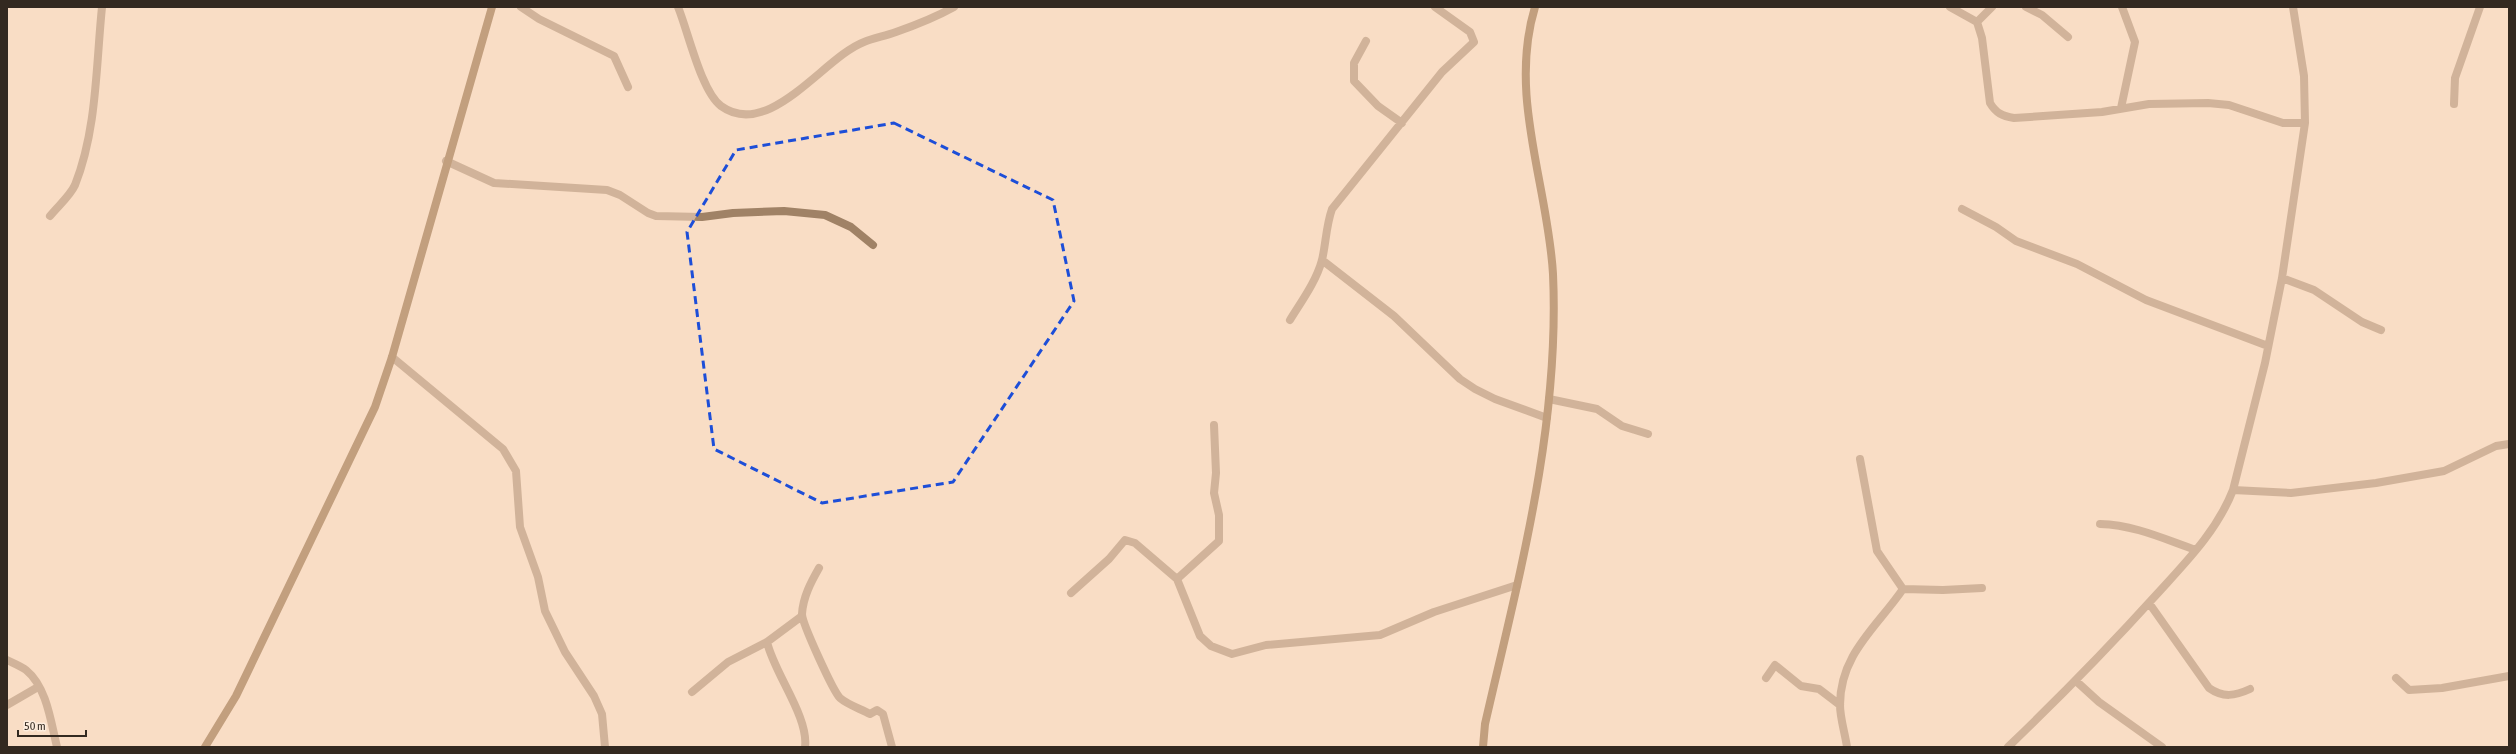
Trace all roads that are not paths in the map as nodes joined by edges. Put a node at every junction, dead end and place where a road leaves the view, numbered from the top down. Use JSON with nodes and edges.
{"nodes":[{"id":1,"x":102,"y":7,"type":"edge"},
{"id":2,"x":492,"y":7,"type":"edge"},
{"id":3,"x":521,"y":7,"type":"edge"},
{"id":4,"x":678,"y":7,"type":"edge"},
{"id":5,"x":954,"y":7,"type":"edge"},
{"id":6,"x":1435,"y":7,"type":"edge"},
{"id":7,"x":1535,"y":7,"type":"edge"},
{"id":8,"x":1950,"y":7,"type":"edge"},
{"id":9,"x":1992,"y":7,"type":"edge"},
{"id":10,"x":2026,"y":7,"type":"edge"},
{"id":11,"x":2122,"y":7,"type":"edge"},
{"id":12,"x":2293,"y":7,"type":"edge"},
{"id":13,"x":2480,"y":7,"type":"edge"},
{"id":14,"x":1977,"y":22,"type":"junction"},
{"id":15,"x":2068,"y":38,"type":"dead end"},
{"id":16,"x":1366,"y":41,"type":"dead end"},
{"id":17,"x":628,"y":87,"type":"dead end"},
{"id":18,"x":2454,"y":104,"type":"dead end"},
{"id":19,"x":2121,"y":108,"type":"junction"},
{"id":20,"x":1402,"y":123,"type":"junction"},
{"id":21,"x":2305,"y":123,"type":"junction"},
{"id":22,"x":446,"y":161,"type":"junction"},
{"id":23,"x":1962,"y":209,"type":"dead end"},
{"id":24,"x":50,"y":216,"type":"dead end"},
{"id":25,"x":873,"y":245,"type":"dead end"},
{"id":26,"x":1322,"y":260,"type":"junction"},
{"id":27,"x":2282,"y":278,"type":"junction"},
{"id":28,"x":1290,"y":320,"type":"dead end"},
{"id":29,"x":2381,"y":330,"type":"dead end"},
{"id":30,"x":2268,"y":346,"type":"junction"},
{"id":31,"x":392,"y":357,"type":"junction"},
{"id":32,"x":1549,"y":399,"type":"junction"},
{"id":33,"x":1547,"y":418,"type":"junction"},
{"id":34,"x":1214,"y":425,"type":"dead end"},
{"id":35,"x":1648,"y":434,"type":"dead end"},
{"id":36,"x":2509,"y":444,"type":"edge"},
{"id":37,"x":1860,"y":459,"type":"dead end"},
{"id":38,"x":2233,"y":490,"type":"junction"},
{"id":39,"x":2100,"y":524,"type":"dead end"},
{"id":40,"x":2196,"y":550,"type":"junction"},
{"id":41,"x":818,"y":568,"type":"dead end"},
{"id":42,"x":1177,"y":580,"type":"junction"},
{"id":43,"x":1517,"y":585,"type":"junction"},
{"id":44,"x":1982,"y":588,"type":"dead end"},
{"id":45,"x":1903,"y":589,"type":"junction"},
{"id":46,"x":1071,"y":593,"type":"dead end"},
{"id":47,"x":2149,"y":602,"type":"junction"},
{"id":48,"x":802,"y":616,"type":"junction"},
{"id":49,"x":767,"y":642,"type":"junction"},
{"id":50,"x":7,"y":660,"type":"edge"},
{"id":51,"x":2509,"y":676,"type":"edge"},
{"id":52,"x":1766,"y":678,"type":"dead end"},
{"id":53,"x":2396,"y":678,"type":"dead end"},
{"id":54,"x":2076,"y":681,"type":"junction"},
{"id":55,"x":38,"y":687,"type":"junction"},
{"id":56,"x":2250,"y":689,"type":"dead end"},
{"id":57,"x":692,"y":692,"type":"dead end"},
{"id":58,"x":7,"y":705,"type":"edge"},
{"id":59,"x":1840,"y":705,"type":"junction"},
{"id":60,"x":56,"y":747,"type":"edge"},
{"id":61,"x":205,"y":747,"type":"edge"},
{"id":62,"x":604,"y":747,"type":"edge"},
{"id":63,"x":805,"y":747,"type":"edge"},
{"id":64,"x":892,"y":747,"type":"edge"},
{"id":65,"x":1484,"y":747,"type":"edge"},
{"id":66,"x":1847,"y":747,"type":"edge"},
{"id":67,"x":2008,"y":747,"type":"edge"},
{"id":68,"x":2162,"y":747,"type":"edge"}],
"edges":[{"from":1,"to":24,"type":"street"},
{"from":2,"to":22,"type":"main road"},
{"from":3,"to":17,"type":"street"},
{"from":4,"to":5,"type":"street"},
{"from":6,"to":20,"type":"street"},
{"from":7,"to":32,"type":"main road"},
{"from":8,"to":14,"type":"street"},
{"from":9,"to":14,"type":"street"},
{"from":10,"to":15,"type":"street"},
{"from":11,"to":19,"type":"street"},
{"from":12,"to":21,"type":"street"},
{"from":13,"to":18,"type":"street"},
{"from":14,"to":19,"type":"street"},
{"from":16,"to":20,"type":"street"},
{"from":19,"to":21,"type":"street"},
{"from":20,"to":26,"type":"street"},
{"from":21,"to":27,"type":"street"},
{"from":22,"to":25,"type":"street"},
{"from":22,"to":31,"type":"main road"},
{"from":23,"to":30,"type":"street"},
{"from":26,"to":28,"type":"street"},
{"from":26,"to":33,"type":"street"},
{"from":27,"to":29,"type":"street"},
{"from":27,"to":30,"type":"street"},
{"from":30,"to":38,"type":"street"},
{"from":31,"to":61,"type":"main road"},
{"from":31,"to":62,"type":"street"},
{"from":32,"to":33,"type":"main road"},
{"from":32,"to":35,"type":"street"},
{"from":33,"to":43,"type":"main road"},
{"from":34,"to":42,"type":"street"},
{"from":36,"to":38,"type":"street"},
{"from":37,"to":45,"type":"street"},
{"from":38,"to":40,"type":"street"},
{"from":39,"to":40,"type":"street"},
{"from":40,"to":47,"type":"street"},
{"from":41,"to":48,"type":"street"},
{"from":42,"to":43,"type":"street"},
{"from":42,"to":46,"type":"street"},
{"from":43,"to":65,"type":"main road"},
{"from":44,"to":45,"type":"street"},
{"from":45,"to":59,"type":"street"},
{"from":47,"to":54,"type":"street"},
{"from":47,"to":56,"type":"street"},
{"from":48,"to":49,"type":"street"},
{"from":48,"to":64,"type":"street"},
{"from":49,"to":57,"type":"street"},
{"from":49,"to":63,"type":"street"},
{"from":50,"to":55,"type":"street"},
{"from":51,"to":53,"type":"street"},
{"from":52,"to":59,"type":"street"},
{"from":54,"to":67,"type":"street"},
{"from":54,"to":68,"type":"street"},
{"from":55,"to":58,"type":"street"},
{"from":55,"to":60,"type":"street"},
{"from":59,"to":66,"type":"street"}]}
